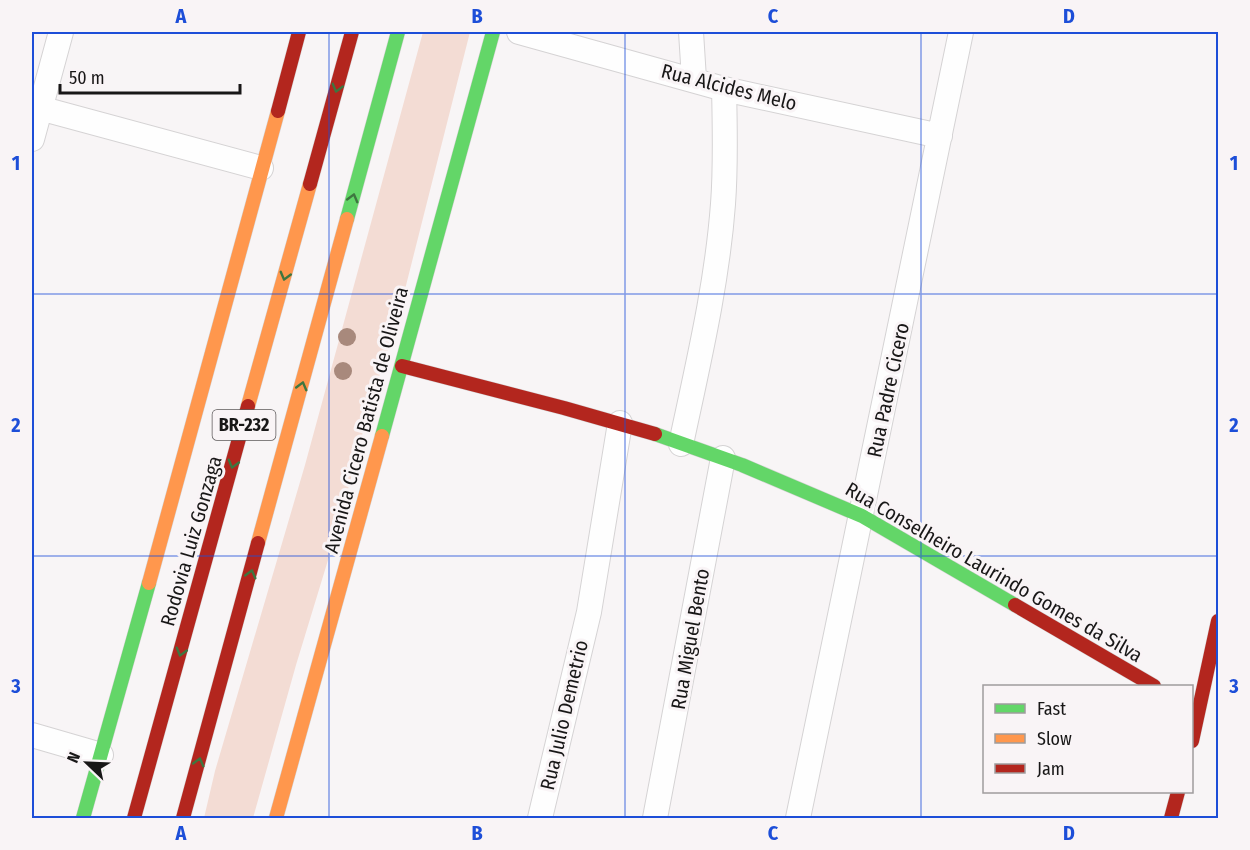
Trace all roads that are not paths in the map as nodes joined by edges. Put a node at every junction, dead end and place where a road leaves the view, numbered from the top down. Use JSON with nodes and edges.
{"nodes":[{"id":1,"x":61,"y":32,"type":"edge"},
{"id":2,"x":299,"y":32,"type":"edge"},
{"id":3,"x":352,"y":32,"type":"edge"},
{"id":4,"x":398,"y":32,"type":"edge"},
{"id":5,"x":493,"y":32,"type":"edge"},
{"id":6,"x":519,"y":32,"type":"edge"},
{"id":7,"x":691,"y":32,"type":"edge"},
{"id":8,"x":961,"y":32,"type":"edge"},
{"id":9,"x":694,"y":79,"type":"junction"},
{"id":10,"x":724,"y":89,"type":"junction"},
{"id":11,"x":36,"y":107,"type":"edge"},
{"id":12,"x":940,"y":136,"type":"junction"},
{"id":13,"x":32,"y":139,"type":"edge"},
{"id":14,"x":261,"y":168,"type":"junction"},
{"id":15,"x":402,"y":366,"type":"junction"},
{"id":16,"x":620,"y":423,"type":"junction"},
{"id":17,"x":681,"y":444,"type":"junction"},
{"id":18,"x":723,"y":458,"type":"junction"},
{"id":19,"x":862,"y":516,"type":"junction"},
{"id":20,"x":1218,"y":621,"type":"edge"},
{"id":21,"x":1151,"y":685,"type":"edge"},
{"id":22,"x":1195,"y":711,"type":"edge"},
{"id":23,"x":1193,"y":726,"type":"edge"},
{"id":24,"x":32,"y":735,"type":"edge"},
{"id":25,"x":101,"y":754,"type":"junction"},
{"id":26,"x":1178,"y":793,"type":"edge"},
{"id":27,"x":83,"y":819,"type":"edge"},
{"id":28,"x":134,"y":819,"type":"edge"},
{"id":29,"x":183,"y":819,"type":"edge"},
{"id":30,"x":276,"y":819,"type":"edge"},
{"id":31,"x":540,"y":819,"type":"edge"},
{"id":32,"x":656,"y":819,"type":"edge"},
{"id":33,"x":798,"y":819,"type":"edge"},
{"id":34,"x":1171,"y":819,"type":"edge"}],
"edges":[{"from":1,"to":11,"type":"street"},
{"from":2,"to":14,"type":"main road"},
{"from":3,"to":28,"type":"main road","name":"Rodovia Luiz Gonzaga","number":"BR-232","one_way":true},
{"from":29,"to":4,"type":"main road","number":"BR-232","one_way":true},
{"from":5,"to":15,"type":"main road","name":"Avenida Cicero Batista de Oliveira"},
{"from":6,"to":9,"type":"street","name":"Rua Alcides Melo"},
{"from":7,"to":9,"type":"street"},
{"from":8,"to":12,"type":"street","name":"Rua Padre Cicero"},
{"from":9,"to":10,"type":"street","name":"Rua Alcides Melo"},
{"from":10,"to":12,"type":"street","name":"Rua Alcides Melo"},
{"from":10,"to":17,"type":"street"},
{"from":11,"to":13,"type":"street"},
{"from":11,"to":14,"type":"street"},
{"from":12,"to":19,"type":"street","name":"Rua Padre Cicero"},
{"from":14,"to":25,"type":"main road"},
{"from":15,"to":16,"type":"main road","name":"Rua Conselheiro Laurindo Gomes da Silva"},
{"from":15,"to":30,"type":"main road","name":"Avenida Cicero Batista de Oliveira"},
{"from":16,"to":17,"type":"main road","name":"Rua Conselheiro Laurindo Gomes da Silva"},
{"from":16,"to":31,"type":"street","name":"Rua Julio Demetrio"},
{"from":17,"to":18,"type":"main road","name":"Rua Conselheiro Laurindo Gomes da Silva"},
{"from":18,"to":19,"type":"main road","name":"Rua Conselheiro Laurindo Gomes da Silva"},
{"from":18,"to":32,"type":"street","name":"Rua Miguel Bento"},
{"from":19,"to":21,"type":"main road","name":"Rua Conselheiro Laurindo Gomes da Silva"},
{"from":19,"to":33,"type":"street","name":"Rua Padre Cicero"},
{"from":20,"to":22,"type":"main road"},
{"from":22,"to":23,"type":"main road"},
{"from":24,"to":25,"type":"street"},
{"from":25,"to":27,"type":"main road"},
{"from":26,"to":34,"type":"main road"}]}
